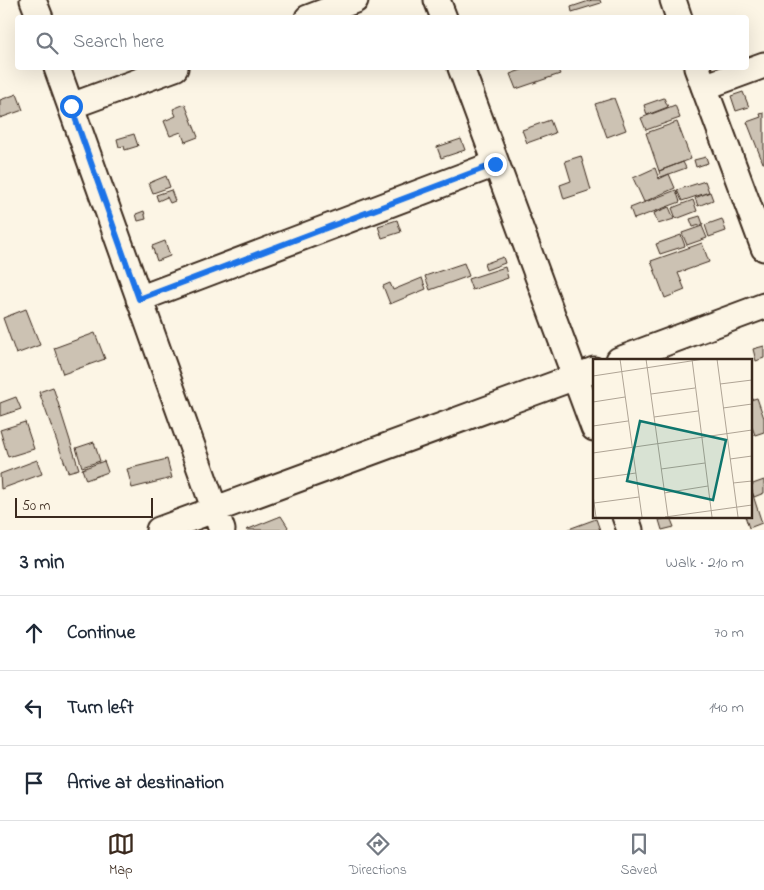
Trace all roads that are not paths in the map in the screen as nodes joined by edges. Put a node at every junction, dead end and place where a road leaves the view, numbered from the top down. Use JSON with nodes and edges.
{"nodes":[{"id":1,"x":33,"y":0,"type":"edge"},
{"id":2,"x":355,"y":0,"type":"edge"},
{"id":3,"x":438,"y":0,"type":"edge"},
{"id":4,"x":673,"y":0,"type":"edge"},
{"id":5,"x":39,"y":15,"type":"edge"},
{"id":6,"x":316,"y":15,"type":"edge"},
{"id":7,"x":443,"y":15,"type":"edge"},
{"id":8,"x":678,"y":15,"type":"edge"},
{"id":9,"x":764,"y":65,"type":"edge"},
{"id":10,"x":749,"y":68,"type":"edge"},
{"id":11,"x":58,"y":70,"type":"edge"},
{"id":12,"x":170,"y":70,"type":"edge"},
{"id":13,"x":462,"y":70,"type":"edge"},
{"id":14,"x":738,"y":70,"type":"edge"},
{"id":15,"x":701,"y":77,"type":"edge"},
{"id":16,"x":71,"y":106,"type":"junction"},
{"id":17,"x":495,"y":164,"type":"junction"},
{"id":18,"x":764,"y":248,"type":"edge"},
{"id":19,"x":139,"y":299,"type":"junction"},
{"id":20,"x":764,"y":306,"type":"edge"},
{"id":21,"x":623,"y":359,"type":"edge"},
{"id":22,"x":585,"y":373,"type":"edge"},
{"id":23,"x":593,"y":422,"type":"edge"},
{"id":24,"x":626,"y":518,"type":"edge"},
{"id":25,"x":219,"y":519,"type":"edge"},
{"id":26,"x":159,"y":530,"type":"edge"},
{"id":27,"x":630,"y":530,"type":"edge"}],
"edges":[{"from":1,"to":5,"type":"street"},
{"from":2,"to":6,"type":"street"},
{"from":3,"to":7,"type":"street"},
{"from":4,"to":8,"type":"street"},
{"from":9,"to":10,"type":"street"},
{"from":11,"to":16,"type":"street"},
{"from":12,"to":16,"type":"street"},
{"from":13,"to":17,"type":"street"},
{"from":14,"to":15,"type":"street"},
{"from":15,"to":18,"type":"street"},
{"from":16,"to":19,"type":"street"},
{"from":17,"to":19,"type":"street"},
{"from":17,"to":22,"type":"street"},
{"from":19,"to":25,"type":"street"},
{"from":20,"to":21,"type":"street"},
{"from":22,"to":23,"type":"street"},
{"from":22,"to":25,"type":"street"},
{"from":24,"to":27,"type":"street"},
{"from":25,"to":26,"type":"street"}]}
